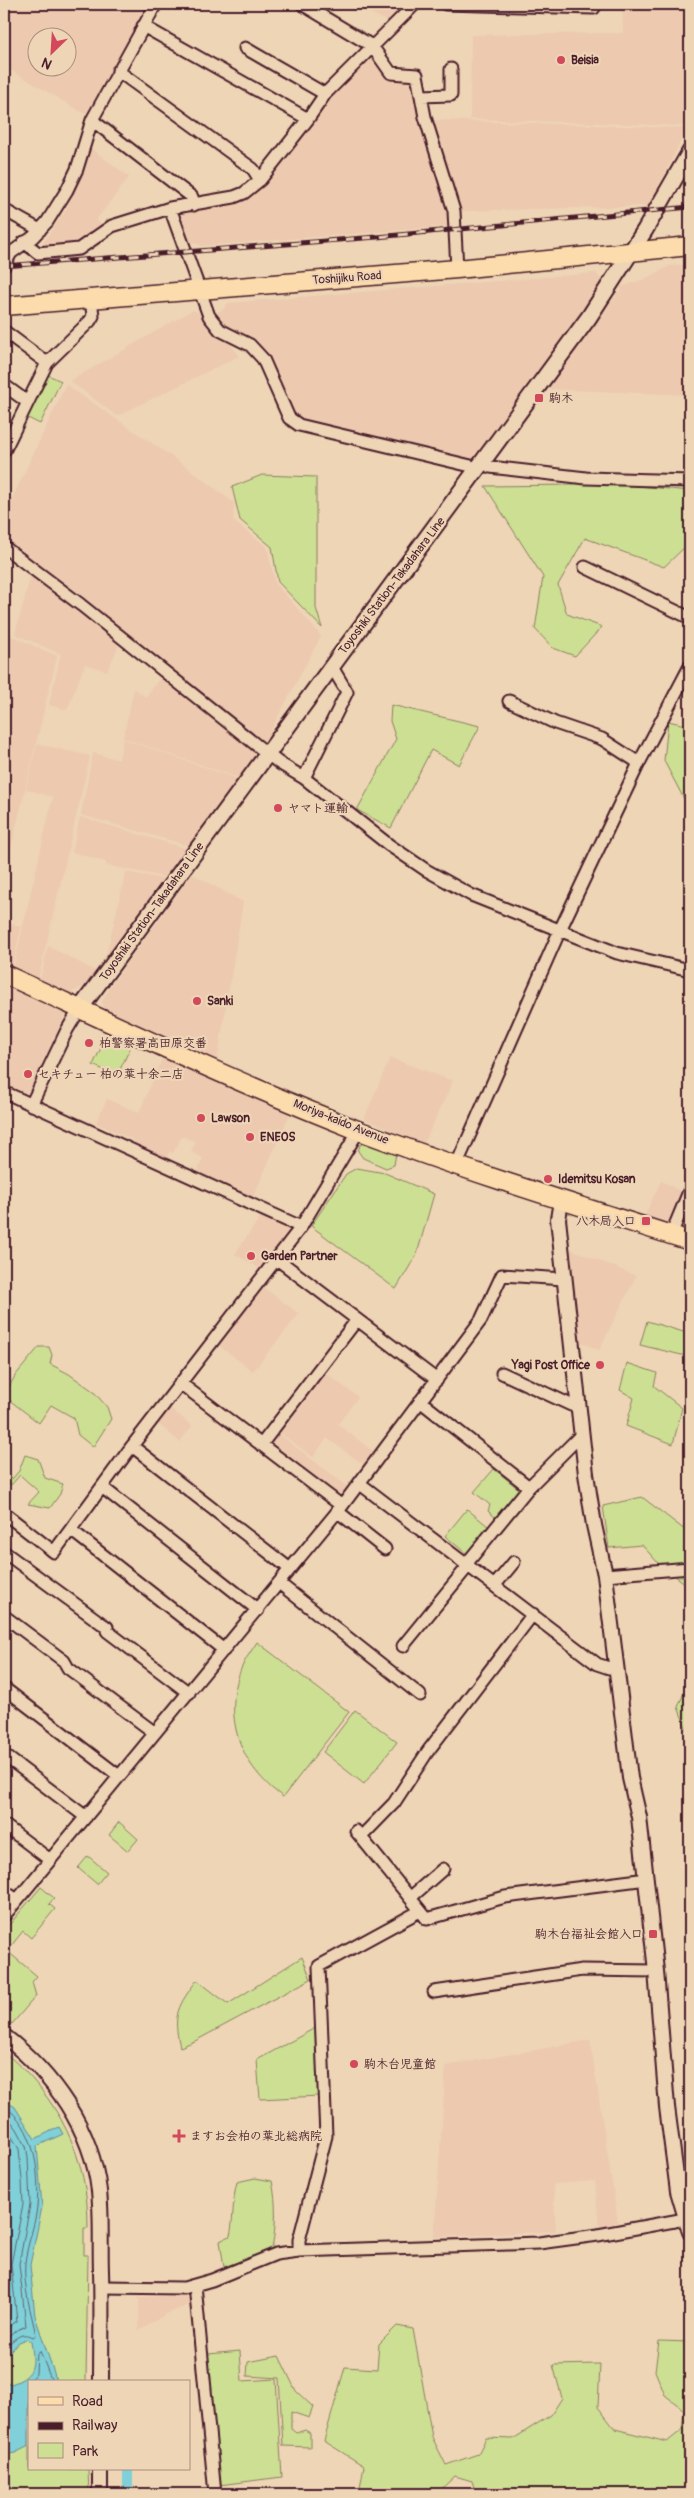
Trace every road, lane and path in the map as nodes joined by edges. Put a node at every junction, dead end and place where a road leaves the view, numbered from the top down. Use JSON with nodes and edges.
{"nodes":[{"id":1,"x":156,"y":4,"type":"edge"},
{"id":2,"x":302,"y":4,"type":"edge"},
{"id":3,"x":415,"y":4,"type":"edge"},
{"id":4,"x":446,"y":4,"type":"edge"},
{"id":5,"x":594,"y":4,"type":"edge"},
{"id":6,"x":143,"y":26,"type":"junction"},
{"id":7,"x":372,"y":46,"type":"junction"},
{"id":8,"x":245,"y":48,"type":"dead end"},
{"id":9,"x":451,"y":69,"type":"dead end"},
{"id":10,"x":118,"y":71,"type":"junction"},
{"id":11,"x":325,"y":94,"type":"junction"},
{"id":12,"x":421,"y":96,"type":"junction"},
{"id":13,"x":308,"y":119,"type":"junction"},
{"id":14,"x":92,"y":120,"type":"junction"},
{"id":15,"x":690,"y":152,"type":"edge"},
{"id":16,"x":260,"y":180,"type":"junction"},
{"id":17,"x":194,"y":205,"type":"junction"},
{"id":18,"x":170,"y":208,"type":"junction"},
{"id":19,"x":4,"y":210,"type":"edge"},
{"id":20,"x":40,"y":230,"type":"junction"},
{"id":21,"x":24,"y":242,"type":"junction"},
{"id":22,"x":690,"y":246,"type":"edge"},
{"id":23,"x":7,"y":251,"type":"edge"},
{"id":24,"x":630,"y":253,"type":"junction"},
{"id":25,"x":4,"y":266,"type":"edge"},
{"id":26,"x":457,"y":269,"type":"junction"},
{"id":27,"x":199,"y":290,"type":"junction"},
{"id":28,"x":91,"y":299,"type":"junction"},
{"id":29,"x":4,"y":306,"type":"edge"},
{"id":30,"x":4,"y":331,"type":"edge"},
{"id":31,"x":46,"y":363,"type":"junction"},
{"id":32,"x":4,"y":385,"type":"edge"},
{"id":33,"x":26,"y":401,"type":"junction"},
{"id":34,"x":5,"y":446,"type":"edge"},
{"id":35,"x":480,"y":467,"type":"junction"},
{"id":36,"x":690,"y":482,"type":"edge"},
{"id":37,"x":4,"y":547,"type":"edge"},
{"id":38,"x":585,"y":567,"type":"dead end"},
{"id":39,"x":690,"y":618,"type":"edge"},
{"id":40,"x":332,"y":667,"type":"junction"},
{"id":41,"x":689,"y":669,"type":"edge"},
{"id":42,"x":509,"y":701,"type":"dead end"},
{"id":43,"x":268,"y":754,"type":"junction"},
{"id":44,"x":639,"y":763,"type":"junction"},
{"id":45,"x":304,"y":778,"type":"junction"},
{"id":46,"x":560,"y":930,"type":"junction"},
{"id":47,"x":690,"y":970,"type":"edge"},
{"id":48,"x":4,"y":974,"type":"edge"},
{"id":49,"x":79,"y":1010,"type":"junction"},
{"id":50,"x":4,"y":1092,"type":"edge"},
{"id":51,"x":31,"y":1105,"type":"junction"},
{"id":52,"x":360,"y":1130,"type":"junction"},
{"id":53,"x":456,"y":1166,"type":"junction"},
{"id":54,"x":690,"y":1189,"type":"edge"},
{"id":55,"x":561,"y":1201,"type":"junction"},
{"id":56,"x":301,"y":1227,"type":"junction"},
{"id":57,"x":671,"y":1235,"type":"junction"},
{"id":58,"x":690,"y":1241,"type":"edge"},
{"id":59,"x":277,"y":1259,"type":"junction"},
{"id":60,"x":564,"y":1279,"type":"junction"},
{"id":61,"x":356,"y":1321,"type":"junction"},
{"id":62,"x":502,"y":1373,"type":"dead end"},
{"id":63,"x":437,"y":1380,"type":"junction"},
{"id":64,"x":180,"y":1383,"type":"junction"},
{"id":65,"x":420,"y":1401,"type":"junction"},
{"id":66,"x":579,"y":1405,"type":"junction"},
{"id":67,"x":582,"y":1434,"type":"junction"},
{"id":68,"x":261,"y":1445,"type":"junction"},
{"id":69,"x":132,"y":1446,"type":"junction"},
{"id":70,"x":359,"y":1483,"type":"junction"},
{"id":71,"x":102,"y":1487,"type":"junction"},
{"id":72,"x":529,"y":1487,"type":"junction"},
{"id":73,"x":339,"y":1508,"type":"junction"},
{"id":74,"x":4,"y":1513,"type":"edge"},
{"id":75,"x":71,"y":1530,"type":"junction"},
{"id":76,"x":385,"y":1549,"type":"dead end"},
{"id":77,"x":4,"y":1552,"type":"edge"},
{"id":78,"x":514,"y":1562,"type":"dead end"},
{"id":79,"x":468,"y":1564,"type":"junction"},
{"id":80,"x":690,"y":1568,"type":"edge"},
{"id":81,"x":290,"y":1569,"type":"junction"},
{"id":82,"x":605,"y":1575,"type":"junction"},
{"id":83,"x":279,"y":1583,"type":"junction"},
{"id":84,"x":495,"y":1585,"type":"junction"},
{"id":85,"x":258,"y":1610,"type":"junction"},
{"id":86,"x":533,"y":1614,"type":"junction"},
{"id":87,"x":4,"y":1616,"type":"edge"},
{"id":88,"x":404,"y":1646,"type":"dead end"},
{"id":89,"x":224,"y":1650,"type":"junction"},
{"id":90,"x":616,"y":1667,"type":"junction"},
{"id":91,"x":4,"y":1688,"type":"edge"},
{"id":92,"x":189,"y":1693,"type":"junction"},
{"id":93,"x":420,"y":1695,"type":"dead end"},
{"id":94,"x":155,"y":1733,"type":"junction"},
{"id":95,"x":4,"y":1755,"type":"edge"},
{"id":96,"x":119,"y":1776,"type":"junction"},
{"id":97,"x":86,"y":1817,"type":"junction"},
{"id":98,"x":4,"y":1825,"type":"edge"},
{"id":99,"x":50,"y":1860,"type":"junction"},
{"id":100,"x":443,"y":1869,"type":"dead end"},
{"id":101,"x":646,"y":1879,"type":"junction"},
{"id":102,"x":4,"y":1891,"type":"edge"},
{"id":103,"x":410,"y":1898,"type":"junction"},
{"id":104,"x":16,"y":1900,"type":"junction"},
{"id":105,"x":420,"y":1911,"type":"junction"},
{"id":106,"x":4,"y":1916,"type":"edge"},
{"id":107,"x":656,"y":1971,"type":"junction"},
{"id":108,"x":434,"y":1992,"type":"dead end"},
{"id":109,"x":4,"y":2036,"type":"edge"},
{"id":110,"x":688,"y":2223,"type":"edge"},
{"id":111,"x":299,"y":2251,"type":"junction"},
{"id":112,"x":195,"y":2285,"type":"junction"},
{"id":113,"x":102,"y":2287,"type":"junction"},
{"id":114,"x":101,"y":2380,"type":"edge"},
{"id":115,"x":100,"y":2470,"type":"edge"},
{"id":116,"x":100,"y":2494,"type":"edge"},
{"id":117,"x":215,"y":2494,"type":"edge"}],
"edges":[{"from":1,"to":6,"type":"street"},
{"from":2,"to":7,"type":"street"},
{"from":3,"to":7,"type":"street"},
{"from":4,"to":5,"type":"street"},
{"from":6,"to":10,"type":"street"},
{"from":6,"to":13,"type":"street"},
{"from":7,"to":11,"type":"street"},
{"from":7,"to":12,"type":"street"},
{"from":8,"to":11,"type":"street"},
{"from":9,"to":12,"type":"street"},
{"from":10,"to":14,"type":"street"},
{"from":10,"to":16,"type":"street"},
{"from":11,"to":13,"type":"street"},
{"from":12,"to":26,"type":"street"},
{"from":13,"to":16,"type":"street"},
{"from":14,"to":17,"type":"street"},
{"from":14,"to":20,"type":"street"},
{"from":15,"to":24,"type":"main road","name":"Toyoshiki Station-Takadahara Line"},
{"from":16,"to":17,"type":"street"},
{"from":17,"to":18,"type":"street"},
{"from":18,"to":21,"type":"street"},
{"from":18,"to":27,"type":"street"},
{"from":19,"to":20,"type":"street"},
{"from":20,"to":21,"type":"street"},
{"from":21,"to":23,"type":"street"},
{"from":22,"to":24,"type":"main road","name":"Toshijiku Road"},
{"from":23,"to":25,"type":"street"},
{"from":24,"to":26,"type":"main road","name":"Toshijiku Road"},
{"from":24,"to":35,"type":"main road","name":"Toyoshiki Station-Takadahara Line"},
{"from":26,"to":27,"type":"main road","name":"Toshijiku Road"},
{"from":27,"to":28,"type":"main road","name":"Toshijiku Road"},
{"from":27,"to":35,"type":"street"},
{"from":28,"to":29,"type":"main road","name":"Toshijiku Road"},
{"from":28,"to":31,"type":"street"},
{"from":30,"to":31,"type":"street"},
{"from":31,"to":33,"type":"street"},
{"from":32,"to":33,"type":"street"},
{"from":33,"to":34,"type":"street"},
{"from":35,"to":36,"type":"street"},
{"from":35,"to":40,"type":"main road","name":"Toyoshiki Station-Takadahara Line"},
{"from":37,"to":43,"type":"street"},
{"from":38,"to":39,"type":"street"},
{"from":40,"to":43,"type":"main road","name":"Toyoshiki Station-Takadahara Line"},
{"from":40,"to":45,"type":"street"},
{"from":41,"to":44,"type":"street"},
{"from":42,"to":44,"type":"street"},
{"from":43,"to":45,"type":"street"},
{"from":43,"to":49,"type":"main road","name":"Toyoshiki Station-Takadahara Line"},
{"from":44,"to":46,"type":"street"},
{"from":45,"to":46,"type":"street"},
{"from":46,"to":47,"type":"street"},
{"from":46,"to":53,"type":"street"},
{"from":48,"to":49,"type":"main road","name":"Moriya-kaido Avenue"},
{"from":49,"to":51,"type":"street"},
{"from":49,"to":52,"type":"main road","name":"Moriya-kaido Avenue"},
{"from":50,"to":51,"type":"street"},
{"from":51,"to":56,"type":"street"},
{"from":52,"to":53,"type":"main road","name":"Moriya-kaido Avenue"},
{"from":52,"to":56,"type":"street"},
{"from":53,"to":55,"type":"main road","name":"Moriya-kaido Avenue"},
{"from":54,"to":57,"type":"street"},
{"from":55,"to":57,"type":"main road","name":"Moriya-kaido Avenue"},
{"from":55,"to":60,"type":"street"},
{"from":56,"to":59,"type":"street"},
{"from":57,"to":58,"type":"main road","name":"Moriya-kaido Avenue"},
{"from":59,"to":61,"type":"street"},
{"from":59,"to":64,"type":"street"},
{"from":60,"to":63,"type":"street"},
{"from":60,"to":66,"type":"street"},
{"from":61,"to":63,"type":"street"},
{"from":61,"to":68,"type":"street"},
{"from":62,"to":66,"type":"street"},
{"from":63,"to":65,"type":"street"},
{"from":64,"to":68,"type":"street"},
{"from":64,"to":69,"type":"street"},
{"from":65,"to":70,"type":"street"},
{"from":65,"to":72,"type":"street"},
{"from":66,"to":67,"type":"street"},
{"from":67,"to":72,"type":"street"},
{"from":67,"to":82,"type":"street"},
{"from":68,"to":73,"type":"street"},
{"from":69,"to":71,"type":"street"},
{"from":69,"to":81,"type":"street"},
{"from":70,"to":73,"type":"street"},
{"from":70,"to":79,"type":"street"},
{"from":71,"to":75,"type":"street"},
{"from":71,"to":85,"type":"street"},
{"from":72,"to":79,"type":"street"},
{"from":73,"to":76,"type":"street"},
{"from":73,"to":81,"type":"street"},
{"from":74,"to":75,"type":"street"},
{"from":75,"to":89,"type":"street"},
{"from":77,"to":92,"type":"street"},
{"from":78,"to":84,"type":"street"},
{"from":79,"to":84,"type":"street"},
{"from":79,"to":88,"type":"street"},
{"from":80,"to":82,"type":"street"},
{"from":81,"to":83,"type":"street"},
{"from":82,"to":90,"type":"street"},
{"from":83,"to":85,"type":"street"},
{"from":83,"to":93,"type":"street"},
{"from":84,"to":86,"type":"street"},
{"from":85,"to":89,"type":"street"},
{"from":86,"to":90,"type":"street"},
{"from":86,"to":103,"type":"street"},
{"from":87,"to":94,"type":"street"},
{"from":89,"to":92,"type":"street"},
{"from":90,"to":101,"type":"street"},
{"from":91,"to":96,"type":"street"},
{"from":92,"to":94,"type":"street"},
{"from":94,"to":96,"type":"street"},
{"from":95,"to":97,"type":"street"},
{"from":96,"to":97,"type":"street"},
{"from":97,"to":99,"type":"street"},
{"from":98,"to":99,"type":"street"},
{"from":99,"to":104,"type":"street"},
{"from":100,"to":103,"type":"street"},
{"from":101,"to":105,"type":"street"},
{"from":101,"to":107,"type":"street"},
{"from":102,"to":104,"type":"street"},
{"from":103,"to":105,"type":"street"},
{"from":104,"to":106,"type":"street"},
{"from":105,"to":111,"type":"street"},
{"from":107,"to":108,"type":"street"},
{"from":107,"to":110,"type":"street"},
{"from":109,"to":113,"type":"street"},
{"from":110,"to":111,"type":"street"},
{"from":111,"to":112,"type":"street"},
{"from":112,"to":113,"type":"street"},
{"from":112,"to":117,"type":"street"},
{"from":113,"to":114,"type":"street"},
{"from":115,"to":116,"type":"street"}]}
